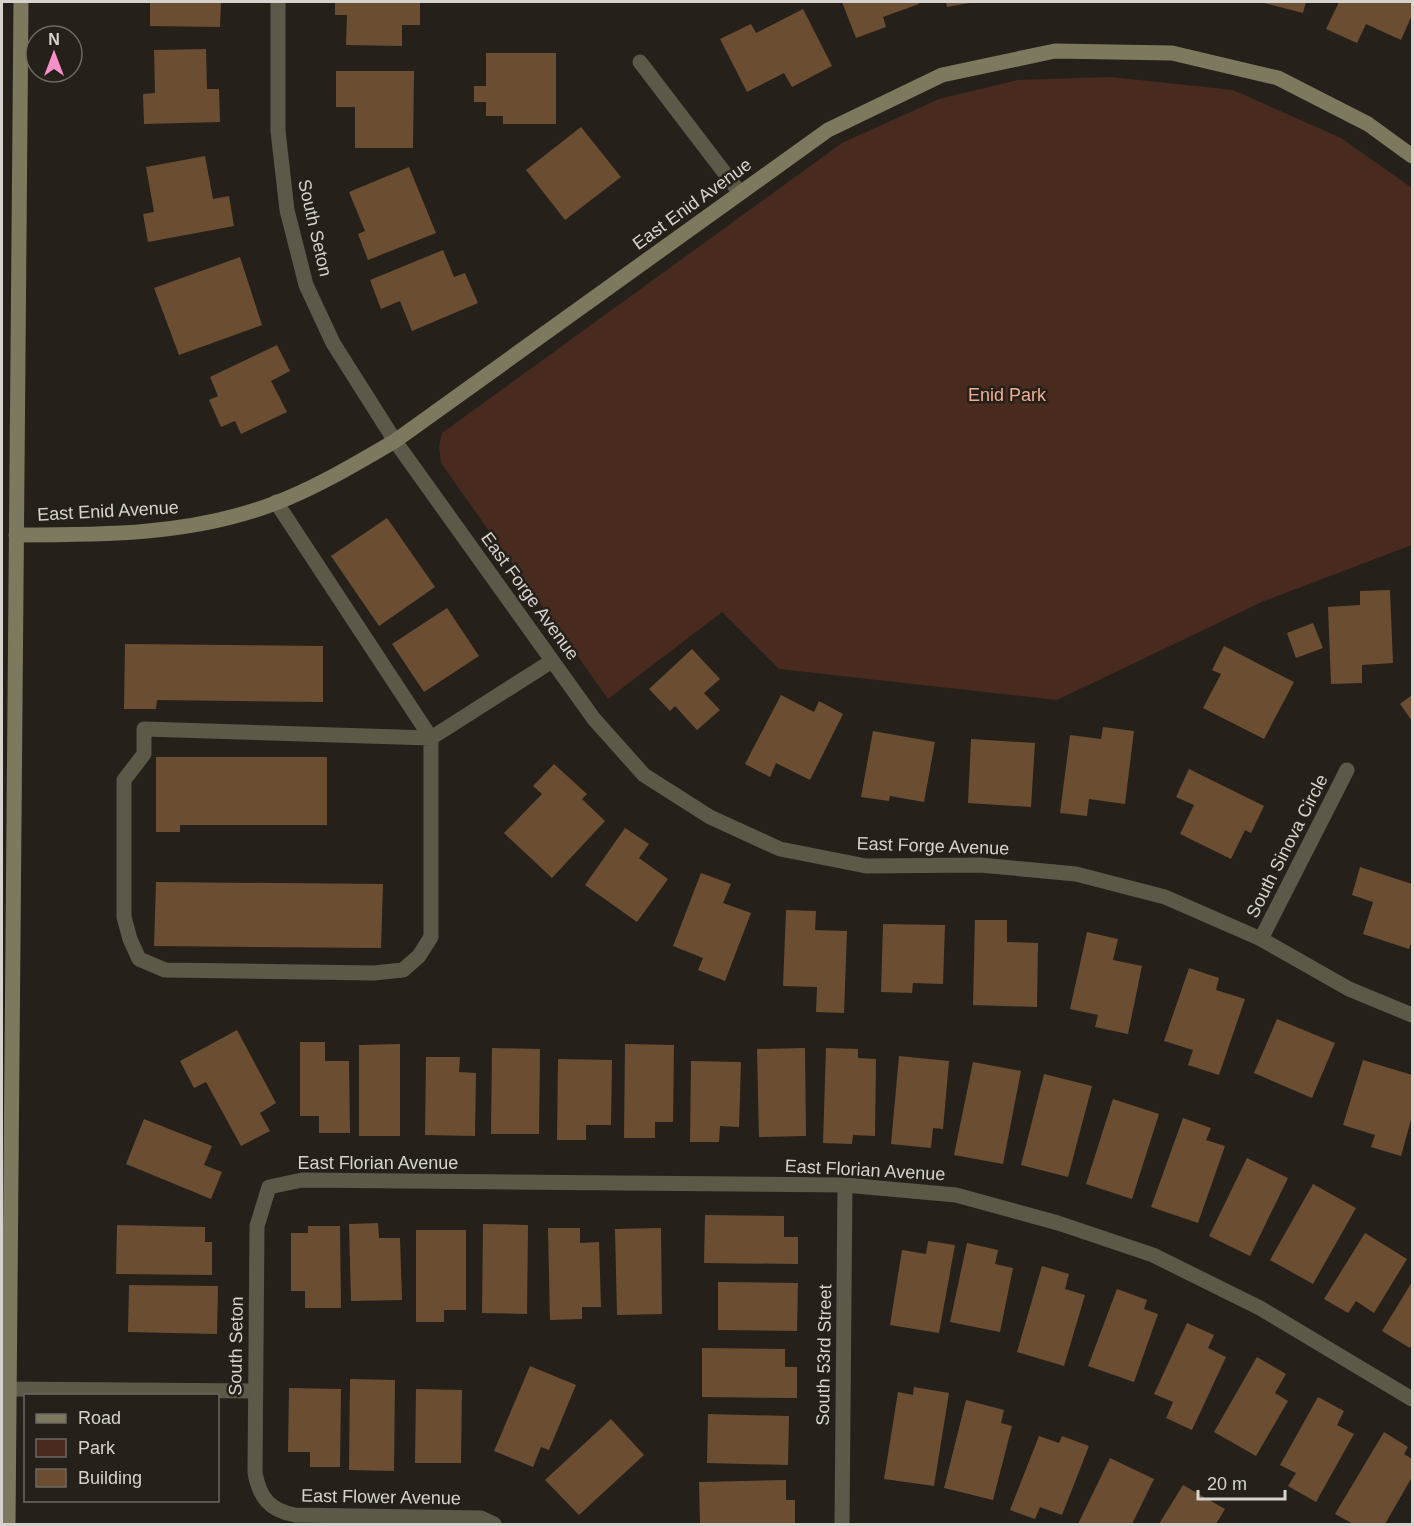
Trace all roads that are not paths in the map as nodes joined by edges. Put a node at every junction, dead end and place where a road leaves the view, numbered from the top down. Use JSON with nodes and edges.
{"nodes":[{"id":1,"x":21,"y":2,"type":"edge"},
{"id":2,"x":278,"y":2,"type":"edge"},
{"id":3,"x":639,"y":62,"type":"dead end"},
{"id":4,"x":1413,"y":156,"type":"edge"},
{"id":5,"x":740,"y":193,"type":"junction"},
{"id":6,"x":395,"y":441,"type":"junction"},
{"id":7,"x":276,"y":502,"type":"junction"},
{"id":8,"x":16,"y":535,"type":"junction"},
{"id":9,"x":552,"y":661,"type":"junction"},
{"id":10,"x":431,"y":738,"type":"junction"},
{"id":11,"x":1347,"y":770,"type":"dead end"},
{"id":12,"x":7,"y":821,"type":"edge"},
{"id":13,"x":1261,"y":939,"type":"junction"},
{"id":14,"x":1413,"y":1015,"type":"edge"},
{"id":15,"x":845,"y":1185,"type":"junction"},
{"id":16,"x":269,"y":1187,"type":"joint"},
{"id":17,"x":8,"y":1389,"type":"junction"},
{"id":18,"x":255,"y":1391,"type":"junction"},
{"id":19,"x":1413,"y":1399,"type":"edge"},
{"id":20,"x":269,"y":1503,"type":"joint"},
{"id":21,"x":8,"y":1524,"type":"edge"},
{"id":22,"x":494,"y":1524,"type":"edge"},
{"id":23,"x":842,"y":1524,"type":"edge"}],
"edges":[{"from":1,"to":8,"type":"street"},
{"from":2,"to":6,"type":"street","name":"South Seton"},
{"from":3,"to":5,"type":"street"},
{"from":4,"to":5,"type":"street","name":"East Enid Avenue"},
{"from":5,"to":6,"type":"street","name":"East Enid Avenue"},
{"from":6,"to":7,"type":"street","name":"East Enid Avenue"},
{"from":6,"to":9,"type":"street","name":"East Forge Avenue"},
{"from":7,"to":8,"type":"street","name":"East Enid Avenue"},
{"from":7,"to":10,"type":"street"},
{"from":8,"to":12,"type":"street"},
{"from":9,"to":10,"type":"street"},
{"from":9,"to":13,"type":"street","name":"East Forge Avenue"},
{"from":10,"to":10,"type":"street"},
{"from":11,"to":13,"type":"street","name":"South Sinova Circle"},
{"from":12,"to":17,"type":"street"},
{"from":13,"to":14,"type":"street","name":"East Forge Avenue"},
{"from":15,"to":16,"type":"street","name":"East Florian Avenue"},
{"from":15,"to":19,"type":"street","name":"East Florian Avenue"},
{"from":15,"to":23,"type":"street","name":"South 53rd Street"},
{"from":16,"to":18,"type":"street","name":"South Seton"},
{"from":17,"to":18,"type":"street"},
{"from":17,"to":21,"type":"street"},
{"from":18,"to":20,"type":"street","name":"South Seton"},
{"from":20,"to":22,"type":"street","name":"East Flower Avenue"}]}
